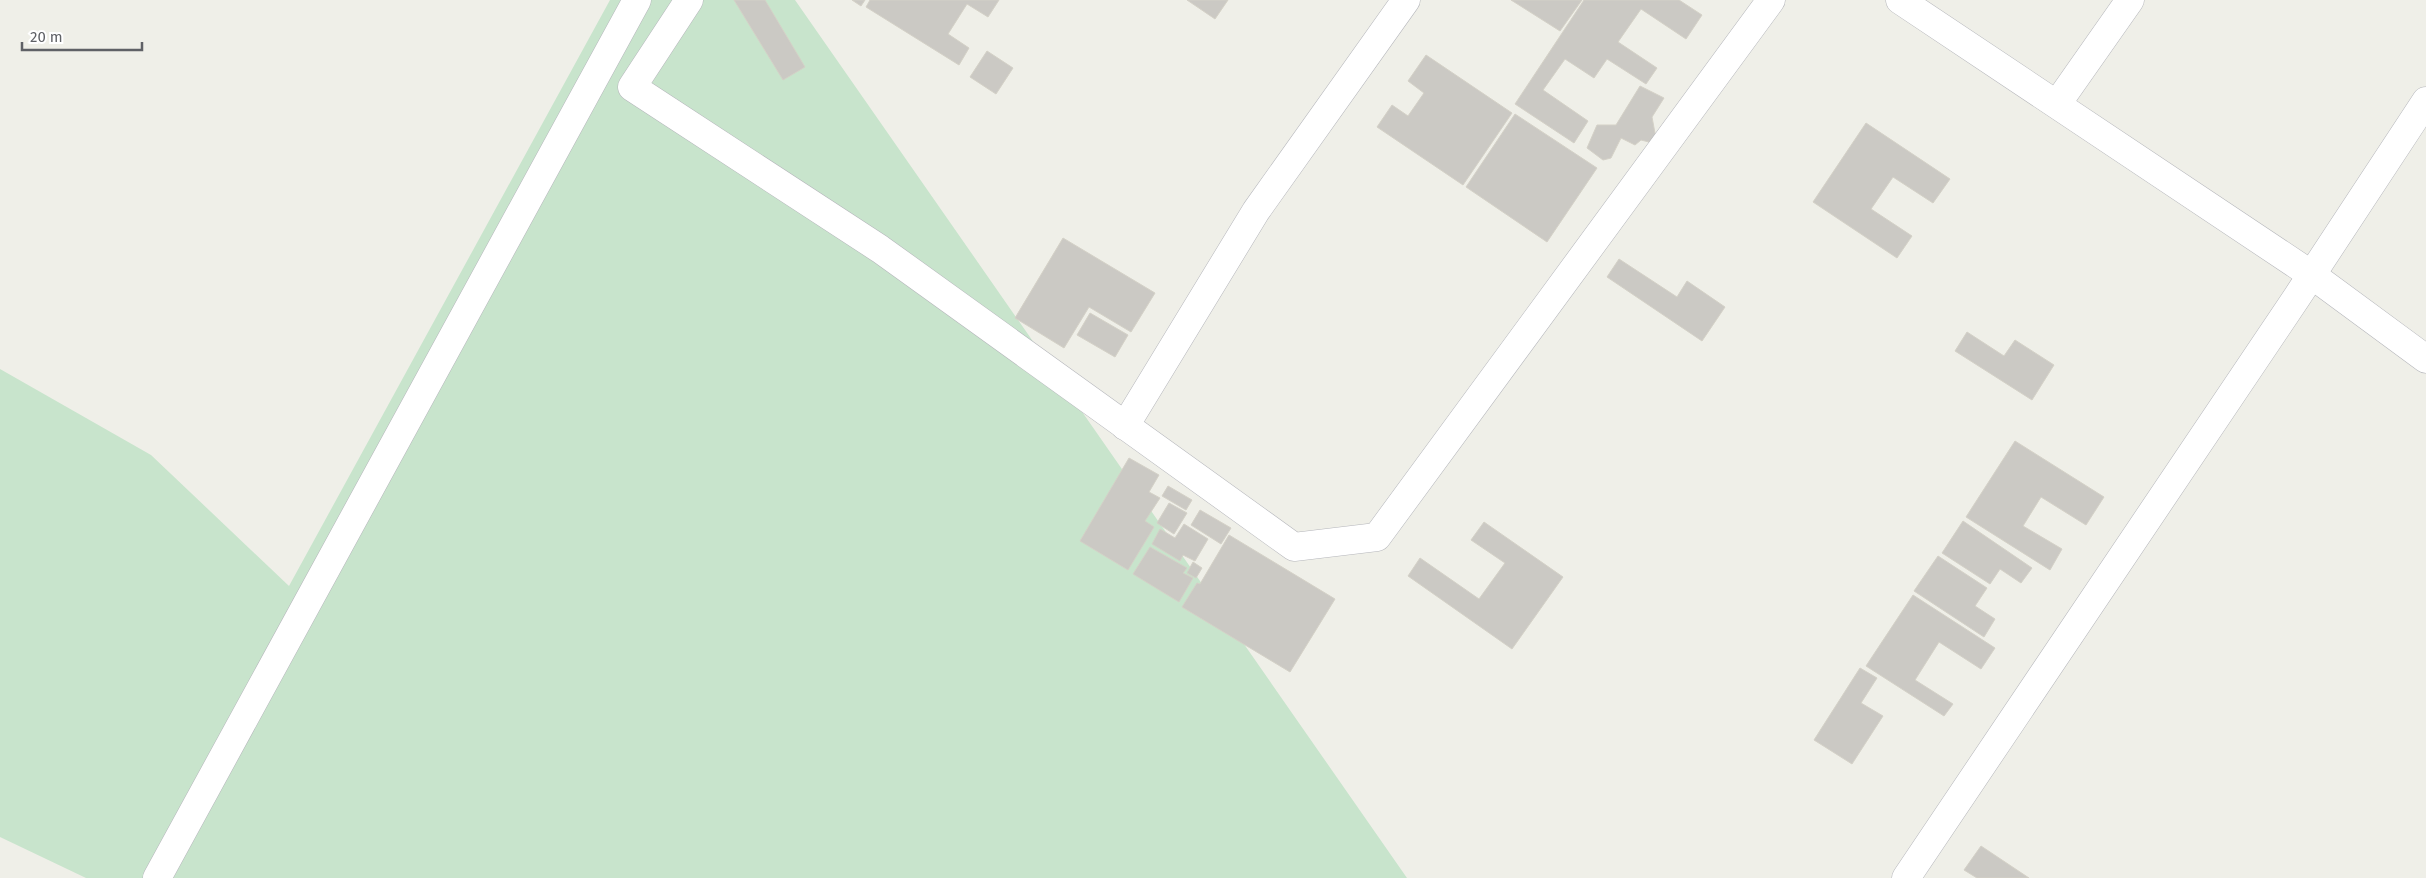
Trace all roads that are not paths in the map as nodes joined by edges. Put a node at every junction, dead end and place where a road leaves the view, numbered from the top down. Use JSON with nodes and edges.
{"nodes":[{"id":1,"x":637,"y":0,"type":"edge"},
{"id":2,"x":689,"y":0,"type":"edge"},
{"id":3,"x":1406,"y":0,"type":"edge"},
{"id":4,"x":1771,"y":0,"type":"edge"},
{"id":5,"x":1900,"y":0,"type":"edge"},
{"id":6,"x":2130,"y":0,"type":"edge"},
{"id":7,"x":2426,"y":101,"type":"edge"},
{"id":8,"x":2057,"y":104,"type":"junction"},
{"id":9,"x":2312,"y":275,"type":"junction"},
{"id":10,"x":2426,"y":359,"type":"edge"},
{"id":11,"x":1125,"y":426,"type":"junction"},
{"id":12,"x":157,"y":878,"type":"edge"},
{"id":13,"x":1906,"y":878,"type":"edge"}],
"edges":[{"from":1,"to":12,"type":"street"},
{"from":2,"to":11,"type":"street"},
{"from":3,"to":11,"type":"street"},
{"from":4,"to":11,"type":"street"},
{"from":5,"to":8,"type":"street"},
{"from":6,"to":8,"type":"street"},
{"from":7,"to":9,"type":"street"},
{"from":8,"to":9,"type":"street"},
{"from":9,"to":10,"type":"street"},
{"from":9,"to":13,"type":"street"}]}
